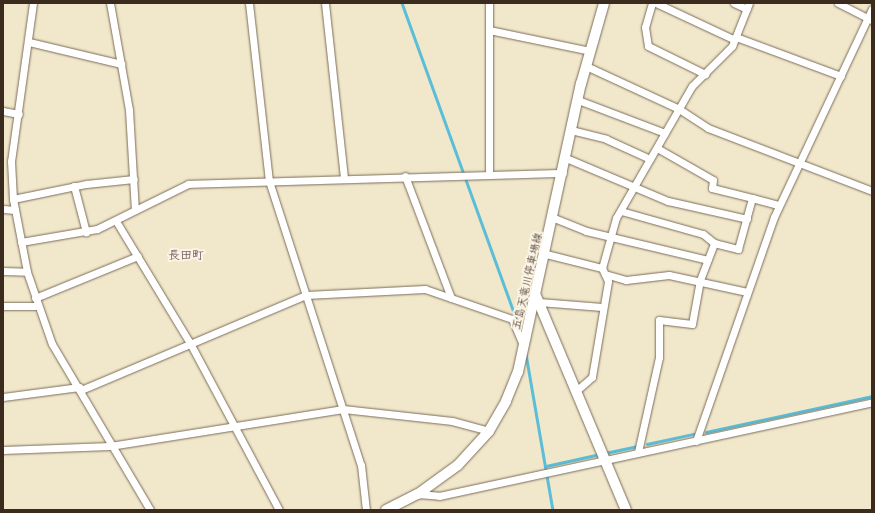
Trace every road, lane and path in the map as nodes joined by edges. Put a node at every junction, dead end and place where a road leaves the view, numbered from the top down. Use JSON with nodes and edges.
{"nodes":[{"id":1,"x":33,"y":3,"type":"edge"},
{"id":2,"x":110,"y":3,"type":"edge"},
{"id":3,"x":249,"y":3,"type":"edge"},
{"id":4,"x":325,"y":3,"type":"edge"},
{"id":5,"x":489,"y":3,"type":"edge"},
{"id":6,"x":604,"y":3,"type":"edge"},
{"id":7,"x":652,"y":3,"type":"edge"},
{"id":8,"x":656,"y":3,"type":"edge"},
{"id":9,"x":734,"y":3,"type":"edge"},
{"id":10,"x":838,"y":3,"type":"edge"},
{"id":11,"x":674,"y":6,"type":"edge"},
{"id":12,"x":748,"y":6,"type":"edge"},
{"id":13,"x":872,"y":9,"type":"edge"},
{"id":14,"x":870,"y":19,"type":"edge"},
{"id":15,"x":489,"y":30,"type":"junction"},
{"id":16,"x":736,"y":38,"type":"junction"},
{"id":17,"x":29,"y":42,"type":"junction"},
{"id":18,"x":590,"y":51,"type":"junction"},
{"id":19,"x":121,"y":64,"type":"junction"},
{"id":20,"x":586,"y":66,"type":"junction"},
{"id":21,"x":705,"y":74,"type":"junction"},
{"id":22,"x":841,"y":76,"type":"junction"},
{"id":23,"x":578,"y":100,"type":"junction"},
{"id":24,"x":679,"y":109,"type":"junction"},
{"id":25,"x":3,"y":111,"type":"edge"},
{"id":26,"x":19,"y":114,"type":"junction"},
{"id":27,"x":571,"y":130,"type":"junction"},
{"id":28,"x":665,"y":133,"type":"junction"},
{"id":29,"x":657,"y":148,"type":"junction"},
{"id":30,"x":566,"y":158,"type":"junction"},
{"id":31,"x":650,"y":159,"type":"junction"},
{"id":32,"x":798,"y":165,"type":"junction"},
{"id":33,"x":563,"y":173,"type":"junction"},
{"id":34,"x":489,"y":174,"type":"junction"},
{"id":35,"x":405,"y":176,"type":"junction"},
{"id":36,"x":344,"y":178,"type":"junction"},
{"id":37,"x":134,"y":179,"type":"junction"},
{"id":38,"x":269,"y":181,"type":"junction"},
{"id":39,"x":74,"y":186,"type":"junction"},
{"id":40,"x":634,"y":187,"type":"junction"},
{"id":41,"x":872,"y":191,"type":"edge"},
{"id":42,"x":752,"y":198,"type":"junction"},
{"id":43,"x":13,"y":199,"type":"junction"},
{"id":44,"x":779,"y":205,"type":"junction"},
{"id":45,"x":3,"y":209,"type":"edge"},
{"id":46,"x":15,"y":210,"type":"junction"},
{"id":47,"x":135,"y":210,"type":"junction"},
{"id":48,"x":621,"y":210,"type":"junction"},
{"id":49,"x":554,"y":218,"type":"junction"},
{"id":50,"x":747,"y":219,"type":"junction"},
{"id":51,"x":116,"y":221,"type":"junction"},
{"id":52,"x":86,"y":232,"type":"junction"},
{"id":53,"x":610,"y":237,"type":"junction"},
{"id":54,"x":21,"y":242,"type":"junction"},
{"id":55,"x":714,"y":243,"type":"junction"},
{"id":56,"x":546,"y":254,"type":"junction"},
{"id":57,"x":138,"y":256,"type":"junction"},
{"id":58,"x":708,"y":260,"type":"junction"},
{"id":59,"x":604,"y":271,"type":"junction"},
{"id":60,"x":3,"y":272,"type":"edge"},
{"id":61,"x":27,"y":272,"type":"junction"},
{"id":62,"x":700,"y":280,"type":"junction"},
{"id":63,"x":747,"y":292,"type":"junction"},
{"id":64,"x":306,"y":295,"type":"junction"},
{"id":65,"x":35,"y":298,"type":"junction"},
{"id":66,"x":451,"y":298,"type":"junction"},
{"id":67,"x":538,"y":299,"type":"junction"},
{"id":68,"x":3,"y":306,"type":"edge"},
{"id":69,"x":38,"y":306,"type":"junction"},
{"id":70,"x":602,"y":307,"type":"junction"},
{"id":71,"x":525,"y":344,"type":"junction"},
{"id":72,"x":191,"y":345,"type":"junction"},
{"id":73,"x":80,"y":389,"type":"junction"},
{"id":74,"x":576,"y":391,"type":"junction"},
{"id":75,"x":3,"y":397,"type":"edge"},
{"id":76,"x":872,"y":402,"type":"edge"},
{"id":77,"x":343,"y":409,"type":"junction"},
{"id":78,"x":236,"y":425,"type":"junction"},
{"id":79,"x":489,"y":431,"type":"junction"},
{"id":80,"x":696,"y":441,"type":"junction"},
{"id":81,"x":110,"y":446,"type":"junction"},
{"id":82,"x":3,"y":450,"type":"edge"},
{"id":83,"x":638,"y":452,"type":"junction"},
{"id":84,"x":604,"y":459,"type":"junction"},
{"id":85,"x":418,"y":494,"type":"junction"},
{"id":86,"x":150,"y":510,"type":"edge"},
{"id":87,"x":279,"y":510,"type":"edge"},
{"id":88,"x":366,"y":510,"type":"edge"},
{"id":89,"x":387,"y":510,"type":"edge"},
{"id":90,"x":626,"y":510,"type":"edge"}],
"edges":[{"from":1,"to":17,"type":"street"},
{"from":2,"to":19,"type":"street"},
{"from":3,"to":38,"type":"street"},
{"from":4,"to":36,"type":"street"},
{"from":5,"to":15,"type":"street"},
{"from":6,"to":18,"type":"main road","name":"五島天竜川停車場線"},
{"from":7,"to":21,"type":"street"},
{"from":8,"to":11,"type":"street"},
{"from":9,"to":12,"type":"street"},
{"from":10,"to":14,"type":"street"},
{"from":11,"to":16,"type":"street"},
{"from":12,"to":16,"type":"street"},
{"from":13,"to":14,"type":"street"},
{"from":14,"to":22,"type":"street"},
{"from":15,"to":18,"type":"street"},
{"from":15,"to":34,"type":"street"},
{"from":16,"to":21,"type":"street"},
{"from":16,"to":22,"type":"street"},
{"from":17,"to":19,"type":"street"},
{"from":17,"to":26,"type":"street"},
{"from":18,"to":20,"type":"main road","name":"五島天竜川停車場線"},
{"from":19,"to":37,"type":"street"},
{"from":20,"to":23,"type":"main road","name":"五島天竜川停車場線"},
{"from":20,"to":24,"type":"street"},
{"from":21,"to":24,"type":"street"},
{"from":22,"to":32,"type":"street"},
{"from":23,"to":27,"type":"main road","name":"五島天竜川停車場線"},
{"from":23,"to":28,"type":"street"},
{"from":24,"to":28,"type":"street"},
{"from":24,"to":32,"type":"street"},
{"from":25,"to":26,"type":"street"},
{"from":26,"to":43,"type":"street"},
{"from":27,"to":30,"type":"main road","name":"五島天竜川停車場線"},
{"from":27,"to":31,"type":"street"},
{"from":28,"to":29,"type":"street"},
{"from":29,"to":31,"type":"street"},
{"from":29,"to":42,"type":"street"},
{"from":30,"to":33,"type":"main road","name":"五島天竜川停車場線"},
{"from":30,"to":40,"type":"street"},
{"from":31,"to":40,"type":"street"},
{"from":32,"to":41,"type":"street"},
{"from":32,"to":44,"type":"street"},
{"from":33,"to":34,"type":"street"},
{"from":33,"to":49,"type":"main road","name":"五島天竜川停車場線"},
{"from":34,"to":35,"type":"street"},
{"from":35,"to":36,"type":"street"},
{"from":35,"to":66,"type":"street"},
{"from":36,"to":38,"type":"street"},
{"from":37,"to":39,"type":"street"},
{"from":37,"to":47,"type":"street"},
{"from":38,"to":47,"type":"street"},
{"from":38,"to":64,"type":"street"},
{"from":39,"to":43,"type":"street"},
{"from":39,"to":52,"type":"street"},
{"from":40,"to":48,"type":"street"},
{"from":40,"to":50,"type":"street"},
{"from":42,"to":44,"type":"street"},
{"from":42,"to":50,"type":"street"},
{"from":43,"to":46,"type":"street"},
{"from":44,"to":63,"type":"street"},
{"from":45,"to":46,"type":"street"},
{"from":46,"to":54,"type":"street"},
{"from":47,"to":51,"type":"street"},
{"from":48,"to":53,"type":"street"},
{"from":48,"to":55,"type":"street"},
{"from":49,"to":53,"type":"street"},
{"from":49,"to":56,"type":"main road","name":"五島天竜川停車場線"},
{"from":50,"to":55,"type":"street"},
{"from":51,"to":52,"type":"street"},
{"from":51,"to":57,"type":"street"},
{"from":52,"to":54,"type":"street"},
{"from":53,"to":58,"type":"street"},
{"from":53,"to":59,"type":"street"},
{"from":54,"to":61,"type":"street"},
{"from":55,"to":58,"type":"street"},
{"from":56,"to":59,"type":"street"},
{"from":56,"to":67,"type":"main road","name":"五島天竜川停車場線"},
{"from":57,"to":65,"type":"street"},
{"from":57,"to":72,"type":"street"},
{"from":58,"to":62,"type":"street"},
{"from":59,"to":62,"type":"street"},
{"from":59,"to":70,"type":"street"},
{"from":60,"to":61,"type":"street"},
{"from":61,"to":65,"type":"street"},
{"from":62,"to":63,"type":"street"},
{"from":62,"to":83,"type":"street"},
{"from":63,"to":80,"type":"street"},
{"from":64,"to":66,"type":"street"},
{"from":64,"to":72,"type":"street"},
{"from":64,"to":77,"type":"street"},
{"from":65,"to":69,"type":"street"},
{"from":66,"to":71,"type":"street"},
{"from":67,"to":70,"type":"street"},
{"from":67,"to":71,"type":"main road","name":"五島天竜川停車場線"},
{"from":67,"to":74,"type":"main road"},
{"from":68,"to":69,"type":"street"},
{"from":69,"to":73,"type":"street"},
{"from":70,"to":74,"type":"street"},
{"from":71,"to":79,"type":"main road","name":"五島天竜川停車場線"},
{"from":72,"to":73,"type":"street"},
{"from":72,"to":78,"type":"street"},
{"from":73,"to":75,"type":"street"},
{"from":73,"to":81,"type":"street"},
{"from":74,"to":84,"type":"main road"},
{"from":76,"to":80,"type":"street"},
{"from":77,"to":78,"type":"street"},
{"from":77,"to":79,"type":"street"},
{"from":77,"to":88,"type":"street"},
{"from":78,"to":81,"type":"street"},
{"from":78,"to":87,"type":"street"},
{"from":79,"to":85,"type":"main road","name":"五島天竜川停車場線"},
{"from":80,"to":83,"type":"street"},
{"from":81,"to":82,"type":"street"},
{"from":81,"to":86,"type":"street"},
{"from":83,"to":84,"type":"street"},
{"from":84,"to":85,"type":"street"},
{"from":84,"to":90,"type":"main road"},
{"from":85,"to":89,"type":"main road","name":"五島天竜川停車場線"}]}
